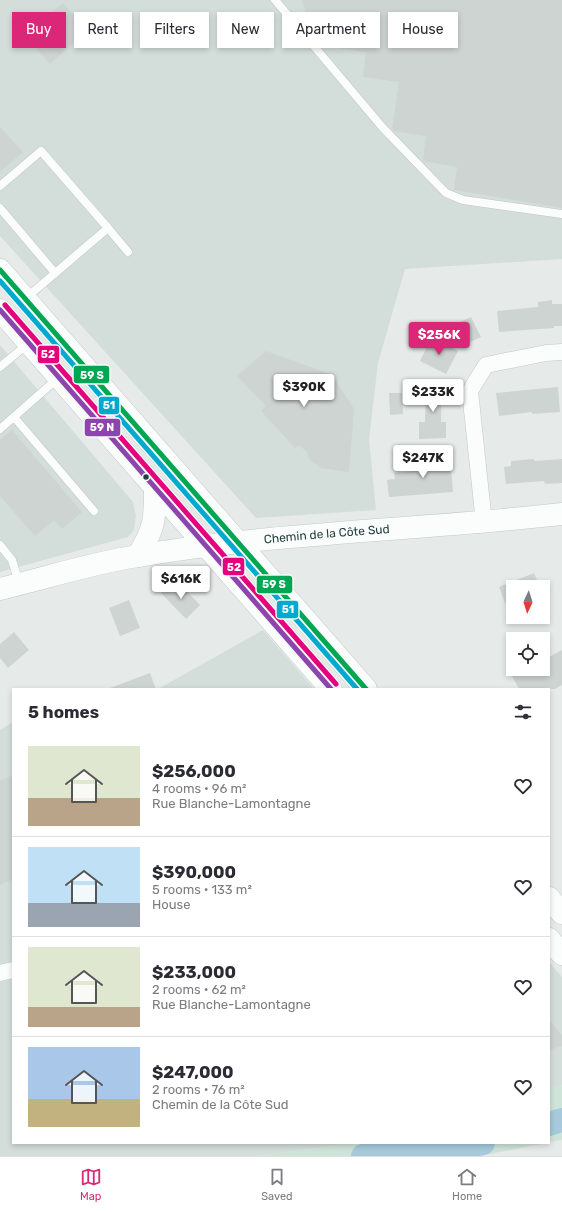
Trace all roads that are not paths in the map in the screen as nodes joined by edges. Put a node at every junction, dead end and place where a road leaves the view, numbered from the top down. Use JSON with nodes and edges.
{"nodes":[{"id":1,"x":275,"y":0,"type":"edge"},
{"id":2,"x":0,"y":186,"type":"edge"},
{"id":3,"x":0,"y":208,"type":"edge"},
{"id":4,"x":562,"y":214,"type":"edge"},
{"id":5,"x":108,"y":228,"type":"junction"},
{"id":6,"x":128,"y":252,"type":"dead end"},
{"id":7,"x":0,"y":270,"type":"edge"},
{"id":8,"x":55,"y":273,"type":"junction"},
{"id":9,"x":25,"y":299,"type":"junction"},
{"id":10,"x":0,"y":310,"type":"edge"},
{"id":11,"x":29,"y":343,"type":"junction"},
{"id":12,"x":562,"y":352,"type":"edge"},
{"id":13,"x":0,"y":367,"type":"edge"},
{"id":14,"x":59,"y":378,"type":"junction"},
{"id":15,"x":14,"y":417,"type":"junction"},
{"id":16,"x":0,"y":429,"type":"edge"},
{"id":17,"x":155,"y":487,"type":"junction"},
{"id":18,"x":94,"y":511,"type":"dead end"},
{"id":19,"x":562,"y":514,"type":"edge"},
{"id":20,"x":484,"y":522,"type":"junction"},
{"id":21,"x":237,"y":542,"type":"junction"},
{"id":22,"x":0,"y":545,"type":"edge"},
{"id":23,"x":208,"y":546,"type":"junction"},
{"id":24,"x":138,"y":556,"type":"junction"},
{"id":25,"x":10,"y":587,"type":"edge"},
{"id":26,"x":331,"y":688,"type":"edge"},
{"id":27,"x":365,"y":688,"type":"edge"},
{"id":28,"x":550,"y":899,"type":"edge"},
{"id":29,"x":562,"y":913,"type":"edge"},
{"id":30,"x":550,"y":940,"type":"edge"},
{"id":31,"x":562,"y":954,"type":"edge"},
{"id":32,"x":12,"y":970,"type":"edge"},
{"id":33,"x":0,"y":973,"type":"edge"}],
"edges":[{"from":1,"to":4,"type":"lane"},
{"from":2,"to":5,"type":"lane"},
{"from":3,"to":8,"type":"lane"},
{"from":5,"to":6,"type":"lane"},
{"from":5,"to":8,"type":"lane"},
{"from":7,"to":9,"type":"street"},
{"from":8,"to":9,"type":"lane"},
{"from":9,"to":21,"type":"street"},
{"from":10,"to":11,"type":"street"},
{"from":11,"to":13,"type":"lane"},
{"from":11,"to":14,"type":"street"},
{"from":12,"to":20,"type":"street"},
{"from":14,"to":15,"type":"lane"},
{"from":14,"to":17,"type":"street"},
{"from":15,"to":16,"type":"lane"},
{"from":15,"to":18,"type":"lane"},
{"from":17,"to":23,"type":"street"},
{"from":17,"to":24,"type":"street"},
{"from":19,"to":20,"type":"street","name":"Chemin de la Côte Sud"},
{"from":20,"to":21,"type":"street","name":"Chemin de la Côte Sud"},
{"from":21,"to":23,"type":"street","name":"Chemin de la Côte Sud"},
{"from":21,"to":27,"type":"street"},
{"from":22,"to":25,"type":"lane"},
{"from":23,"to":24,"type":"street","name":"Chemin de la Côte Sud"},
{"from":23,"to":26,"type":"street"},
{"from":24,"to":25,"type":"street","name":"Chemin de la Côte Sud"},
{"from":28,"to":29,"type":"street"},
{"from":30,"to":31,"type":"street"},
{"from":32,"to":33,"type":"street"}]}
